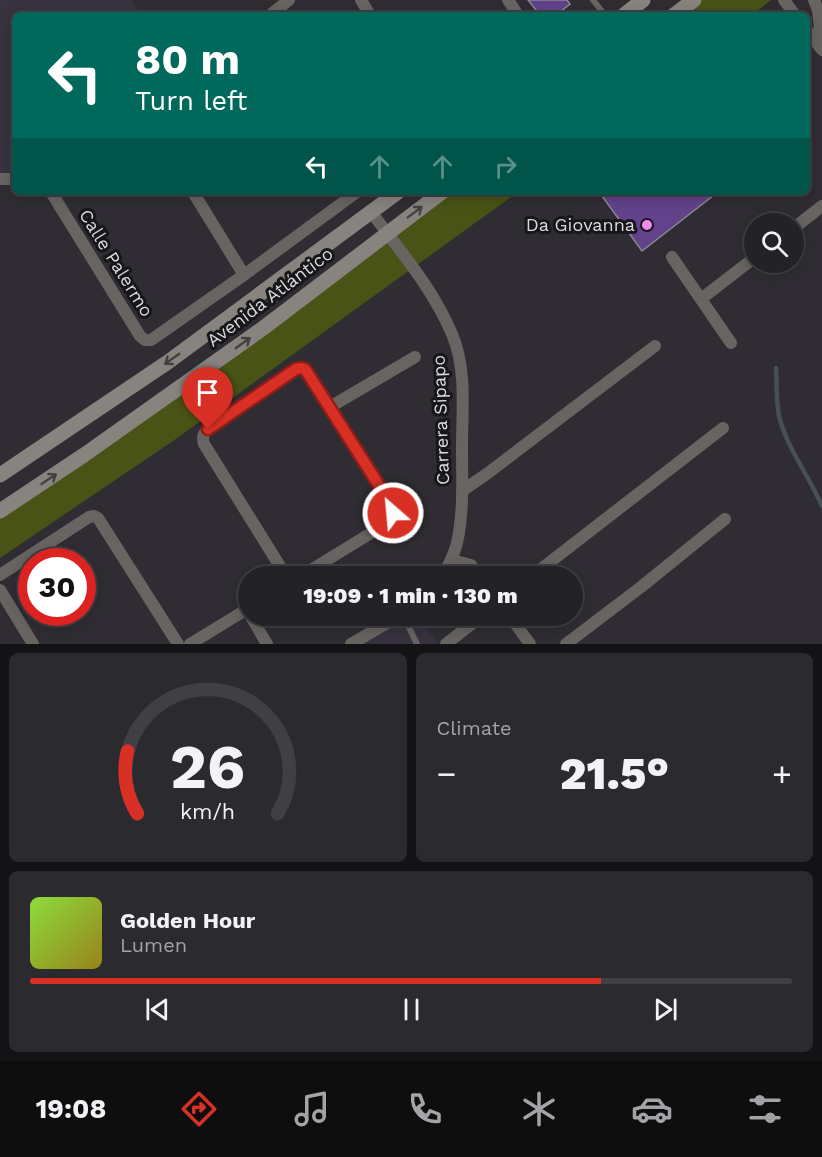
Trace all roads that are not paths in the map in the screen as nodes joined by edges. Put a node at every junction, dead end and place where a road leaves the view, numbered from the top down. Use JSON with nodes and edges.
{"nodes":[{"id":1,"x":289,"y":0,"type":"edge"},
{"id":2,"x":593,"y":0,"type":"edge"},
{"id":3,"x":643,"y":0,"type":"edge"},
{"id":4,"x":694,"y":0,"type":"edge"},
{"id":5,"x":814,"y":0,"type":"edge"},
{"id":6,"x":274,"y":12,"type":"edge"},
{"id":7,"x":603,"y":12,"type":"edge"},
{"id":8,"x":628,"y":12,"type":"edge"},
{"id":9,"x":678,"y":12,"type":"edge"},
{"id":10,"x":810,"y":35,"type":"edge"},
{"id":11,"x":822,"y":49,"type":"edge"},
{"id":12,"x":53,"y":195,"type":"edge"},
{"id":13,"x":195,"y":195,"type":"edge"},
{"id":14,"x":394,"y":195,"type":"edge"},
{"id":15,"x":438,"y":195,"type":"edge"},
{"id":16,"x":343,"y":196,"type":"edge"},
{"id":17,"x":822,"y":206,"type":"edge"},
{"id":18,"x":372,"y":213,"type":"junction"},
{"id":19,"x":804,"y":220,"type":"edge"},
{"id":20,"x":387,"y":233,"type":"junction"},
{"id":21,"x":672,"y":257,"type":"dead end"},
{"id":22,"x":744,"y":266,"type":"edge"},
{"id":23,"x":244,"y":275,"type":"junction"},
{"id":24,"x":701,"y":299,"type":"junction"},
{"id":25,"x":731,"y":343,"type":"dead end"},
{"id":26,"x":656,"y":346,"type":"dead end"},
{"id":27,"x":415,"y":357,"type":"dead end"},
{"id":28,"x":330,"y":407,"type":"junction"},
{"id":29,"x":723,"y":428,"type":"dead end"},
{"id":30,"x":0,"y":475,"type":"edge"},
{"id":31,"x":462,"y":491,"type":"junction"},
{"id":32,"x":0,"y":511,"type":"edge"},
{"id":33,"x":725,"y":519,"type":"dead end"},
{"id":34,"x":452,"y":560,"type":"junction"},
{"id":35,"x":280,"y":566,"type":"edge"},
{"id":36,"x":317,"y":566,"type":"edge"},
{"id":37,"x":448,"y":566,"type":"edge"},
{"id":38,"x":472,"y":566,"type":"edge"},
{"id":39,"x":545,"y":566,"type":"edge"},
{"id":40,"x":0,"y":575,"type":"edge"},
{"id":41,"x":0,"y":590,"type":"edge"},
{"id":42,"x":238,"y":617,"type":"edge"},
{"id":43,"x":257,"y":626,"type":"edge"},
{"id":44,"x":383,"y":626,"type":"edge"},
{"id":45,"x":408,"y":626,"type":"edge"},
{"id":46,"x":469,"y":626,"type":"edge"},
{"id":47,"x":517,"y":626,"type":"edge"},
{"id":48,"x":33,"y":644,"type":"edge"},
{"id":49,"x":178,"y":644,"type":"edge"},
{"id":50,"x":190,"y":644,"type":"edge"},
{"id":51,"x":267,"y":644,"type":"edge"},
{"id":52,"x":351,"y":644,"type":"edge"},
{"id":53,"x":417,"y":644,"type":"edge"},
{"id":54,"x":446,"y":644,"type":"edge"},
{"id":55,"x":530,"y":644,"type":"edge"},
{"id":56,"x":566,"y":644,"type":"edge"}],
"edges":[{"from":1,"to":6,"type":"street"},
{"from":2,"to":7,"type":"lane"},
{"from":3,"to":8,"type":"main road"},
{"from":4,"to":9,"type":"main road"},
{"from":5,"to":11,"type":"street"},
{"from":10,"to":11,"type":"street"},
{"from":12,"to":23,"type":"street","name":"Calle Palermo"},
{"from":13,"to":23,"type":"street"},
{"from":14,"to":18,"type":"main road","name":"Avenida Atlántico"},
{"from":20,"to":15,"type":"main road","name":"Avenida Atlántico","one_way":true},
{"from":16,"to":23,"type":"street"},
{"from":17,"to":19,"type":"street"},
{"from":18,"to":20,"type":"street","name":"Carrera Sipapo"},
{"from":18,"to":30,"type":"main road","name":"Avenida Atlántico","one_way":true},
{"from":20,"to":31,"type":"street","name":"Carrera Sipapo"},
{"from":32,"to":20,"type":"main road","name":"Avenida Atlántico","one_way":true},
{"from":21,"to":24,"type":"street"},
{"from":22,"to":24,"type":"street"},
{"from":24,"to":25,"type":"street"},
{"from":26,"to":31,"type":"street"},
{"from":27,"to":28,"type":"street"},
{"from":28,"to":35,"type":"street"},
{"from":28,"to":36,"type":"street"},
{"from":29,"to":39,"type":"street"},
{"from":31,"to":34,"type":"street","name":"Carrera Sipapo"},
{"from":33,"to":56,"type":"street"},
{"from":34,"to":37,"type":"street","name":"Carrera Sipapo"},
{"from":34,"to":38,"type":"street"},
{"from":40,"to":49,"type":"street"},
{"from":41,"to":48,"type":"street"},
{"from":42,"to":50,"type":"street"},
{"from":43,"to":51,"type":"street"},
{"from":44,"to":52,"type":"street"},
{"from":45,"to":53,"type":"lane"},
{"from":46,"to":54,"type":"street"},
{"from":47,"to":55,"type":"street"}]}
